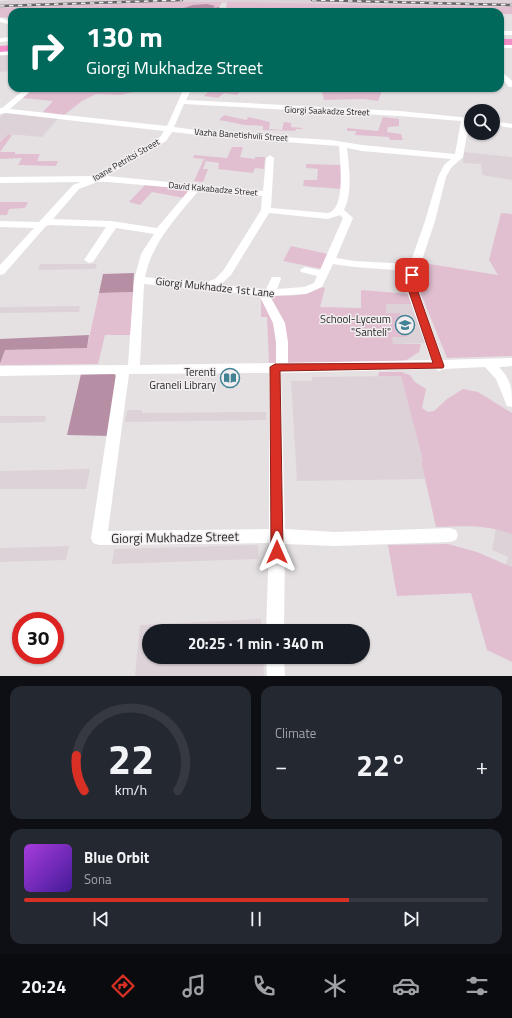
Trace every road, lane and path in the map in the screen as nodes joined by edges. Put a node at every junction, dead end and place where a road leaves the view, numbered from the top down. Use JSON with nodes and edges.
{"nodes":[{"id":1,"x":504,"y":76,"type":"edge"},
{"id":2,"x":512,"y":85,"type":"edge"},
{"id":3,"x":25,"y":92,"type":"edge"},
{"id":4,"x":187,"y":92,"type":"edge"},
{"id":5,"x":183,"y":102,"type":"junction"},
{"id":6,"x":2,"y":111,"type":"edge"},
{"id":7,"x":464,"y":120,"type":"edge"},
{"id":8,"x":500,"y":124,"type":"edge"},
{"id":9,"x":512,"y":126,"type":"edge"},
{"id":10,"x":170,"y":128,"type":"junction"},
{"id":11,"x":464,"y":136,"type":"edge"},
{"id":12,"x":343,"y":144,"type":"junction"},
{"id":13,"x":459,"y":157,"type":"junction"},
{"id":14,"x":270,"y":158,"type":"dead end"},
{"id":15,"x":0,"y":180,"type":"edge"},
{"id":16,"x":94,"y":180,"type":"junction"},
{"id":17,"x":197,"y":187,"type":"junction"},
{"id":18,"x":268,"y":194,"type":"junction"},
{"id":19,"x":266,"y":210,"type":"junction"},
{"id":20,"x":339,"y":211,"type":"junction"},
{"id":21,"x":0,"y":224,"type":"edge"},
{"id":22,"x":41,"y":224,"type":"junction"},
{"id":23,"x":111,"y":224,"type":"junction"},
{"id":24,"x":161,"y":232,"type":"junction"},
{"id":25,"x":90,"y":260,"type":"dead end"},
{"id":26,"x":329,"y":260,"type":"junction"},
{"id":27,"x":414,"y":268,"type":"junction"},
{"id":28,"x":305,"y":270,"type":"dead end"},
{"id":29,"x":0,"y":272,"type":"edge"},
{"id":30,"x":323,"y":274,"type":"junction"},
{"id":31,"x":276,"y":279,"type":"dead end"},
{"id":32,"x":139,"y":280,"type":"junction"},
{"id":33,"x":204,"y":286,"type":"junction"},
{"id":34,"x":267,"y":293,"type":"junction"},
{"id":35,"x":512,"y":362,"type":"edge"},
{"id":36,"x":489,"y":364,"type":"junction"},
{"id":37,"x":439,"y":366,"type":"junction"},
{"id":38,"x":279,"y":367,"type":"junction"},
{"id":39,"x":129,"y":369,"type":"junction"},
{"id":40,"x":0,"y":370,"type":"edge"},
{"id":41,"x":512,"y":402,"type":"edge"},
{"id":42,"x":450,"y":535,"type":"dead end"},
{"id":43,"x":277,"y":536,"type":"junction"},
{"id":44,"x":275,"y":624,"type":"edge"},
{"id":45,"x":276,"y":664,"type":"edge"},
{"id":46,"x":276,"y":676,"type":"edge"}],
"edges":[{"from":1,"to":2,"type":"street"},
{"from":3,"to":6,"type":"street"},
{"from":4,"to":5,"type":"street","name":"Ioane Petritsi Street"},
{"from":5,"to":7,"type":"street","name":"Giorgi Saakadze Street"},
{"from":5,"to":10,"type":"street","name":"Ioane Petritsi Street"},
{"from":6,"to":10,"type":"street","name":"Vazha Banetishvili Street"},
{"from":8,"to":9,"type":"street"},
{"from":10,"to":12,"type":"street","name":"Vazha Banetishvili Street"},
{"from":10,"to":16,"type":"street","name":"Ioane Petritsi Street"},
{"from":11,"to":13,"type":"street"},
{"from":12,"to":13,"type":"street","name":"Vazha Banetishvili Street"},
{"from":12,"to":20,"type":"street"},
{"from":13,"to":27,"type":"street"},
{"from":14,"to":18,"type":"street"},
{"from":15,"to":16,"type":"street","name":"David Kakabadze Street"},
{"from":16,"to":17,"type":"street","name":"David Kakabadze Street"},
{"from":16,"to":22,"type":"street","name":"Ioane Petritsi Street"},
{"from":17,"to":18,"type":"street","name":"David Kakabadze Street"},
{"from":17,"to":24,"type":"street"},
{"from":18,"to":19,"type":"street","name":"David Kakabadze Street"},
{"from":19,"to":20,"type":"street","name":"David Kakabadze Street"},
{"from":19,"to":33,"type":"street"},
{"from":20,"to":26,"type":"street","name":"Giorgi Mukhadze 1st Lane"},
{"from":21,"to":22,"type":"street"},
{"from":22,"to":23,"type":"street"},
{"from":22,"to":29,"type":"street","name":"Ioane Petritsi Street"},
{"from":23,"to":24,"type":"street"},
{"from":23,"to":25,"type":"street"},
{"from":24,"to":32,"type":"street"},
{"from":26,"to":27,"type":"street"},
{"from":26,"to":30,"type":"street","name":"Giorgi Mukhadze 1st Lane"},
{"from":27,"to":37,"type":"street"},
{"from":28,"to":30,"type":"street"},
{"from":30,"to":34,"type":"street","name":"Giorgi Mukhadze 1st Lane"},
{"from":31,"to":34,"type":"street"},
{"from":32,"to":33,"type":"street","name":"Giorgi Mukhadze 1st Lane"},
{"from":32,"to":39,"type":"street"},
{"from":33,"to":34,"type":"street","name":"Giorgi Mukhadze 1st Lane"},
{"from":34,"to":38,"type":"street"},
{"from":35,"to":36,"type":"street"},
{"from":36,"to":37,"type":"street"},
{"from":36,"to":41,"type":"street"},
{"from":37,"to":38,"type":"street"},
{"from":38,"to":39,"type":"street"},
{"from":38,"to":43,"type":"street"},
{"from":39,"to":40,"type":"street"},
{"from":39,"to":43,"type":"street","name":"Giorgi Mukhadze Street"},
{"from":42,"to":43,"type":"street"},
{"from":43,"to":44,"type":"street"},
{"from":45,"to":46,"type":"street"}]}
